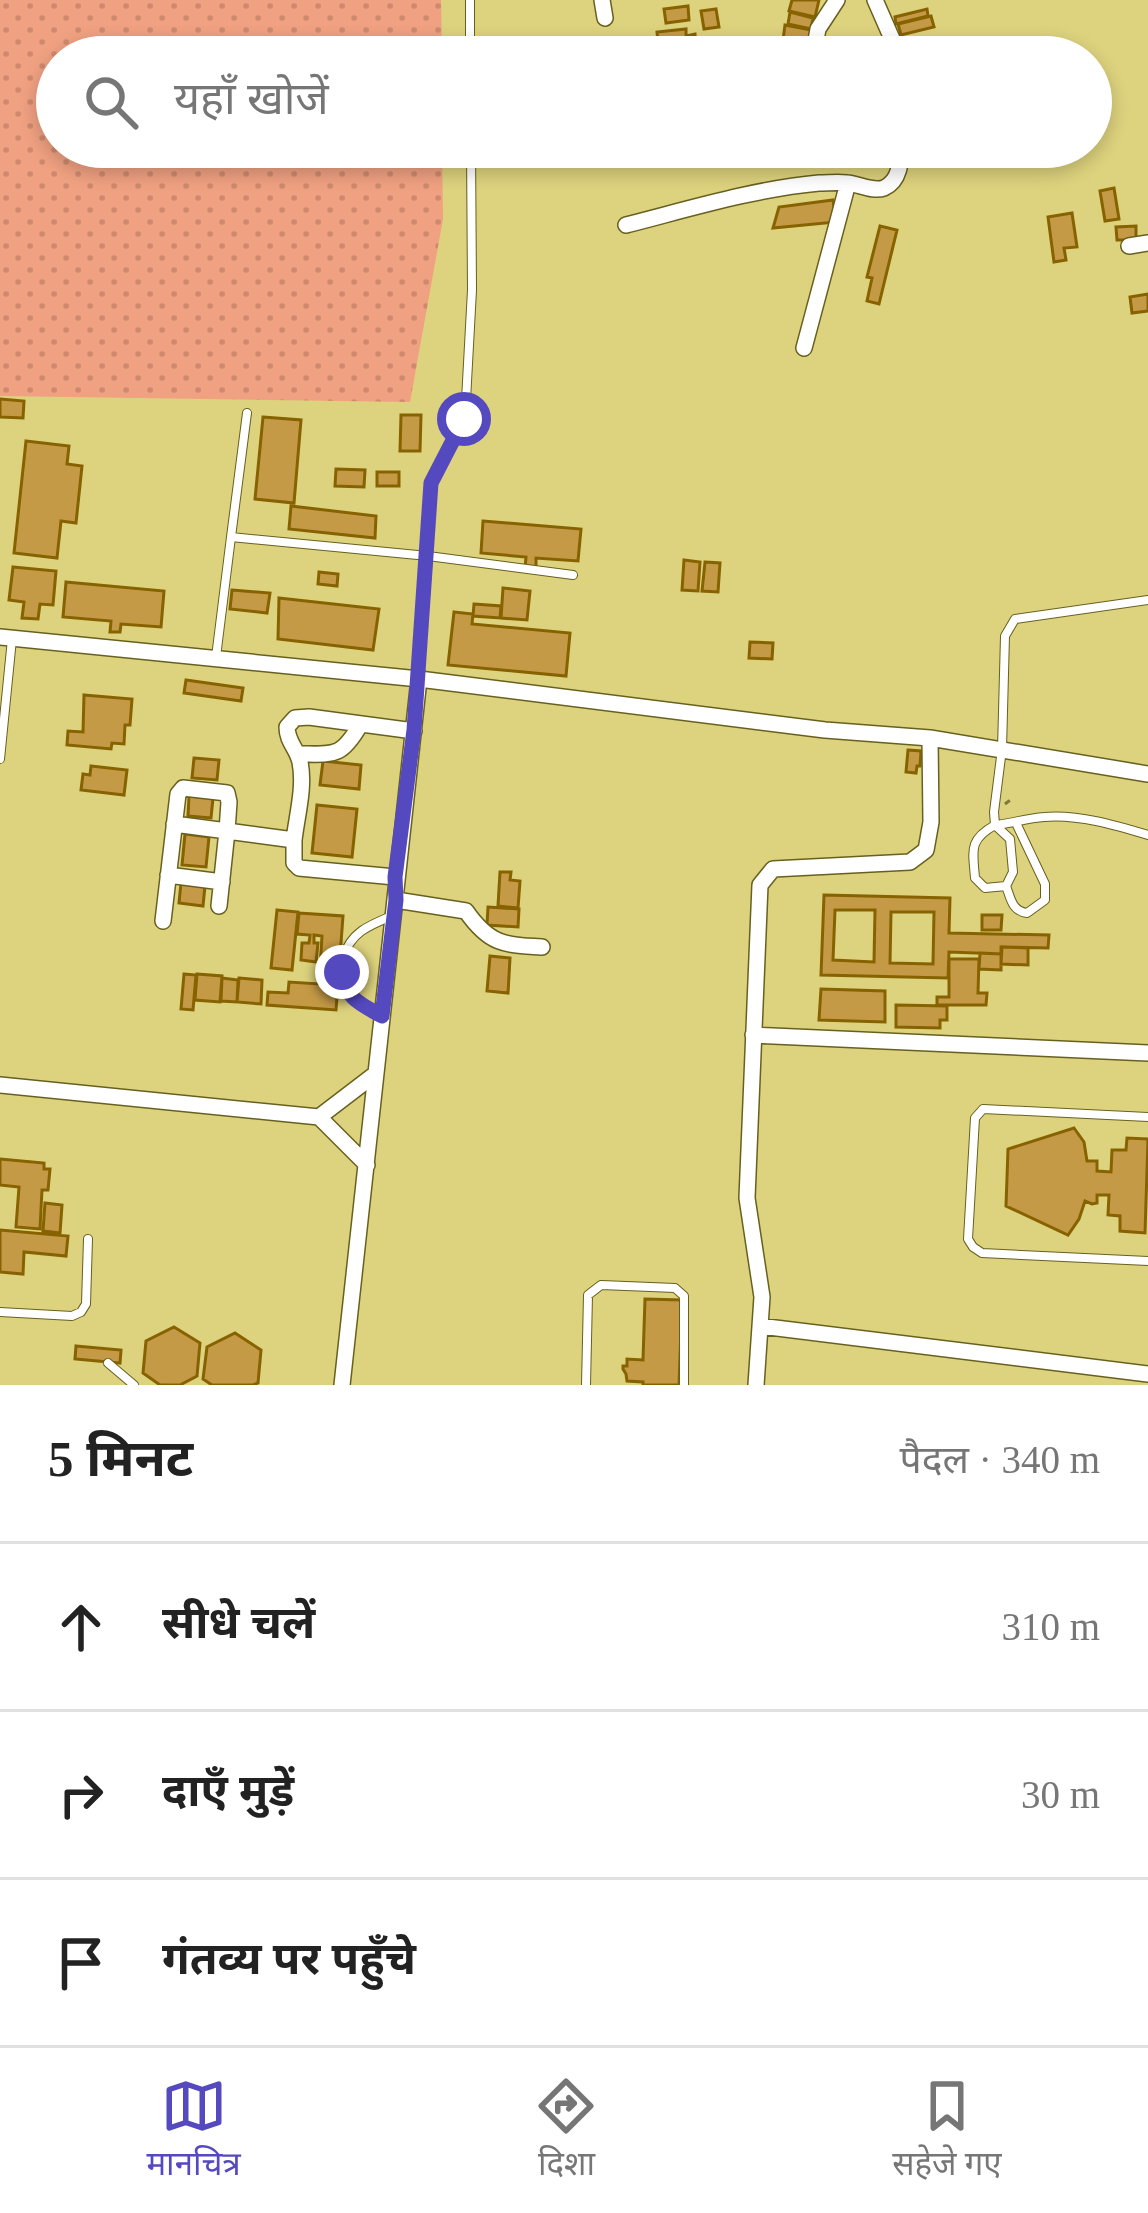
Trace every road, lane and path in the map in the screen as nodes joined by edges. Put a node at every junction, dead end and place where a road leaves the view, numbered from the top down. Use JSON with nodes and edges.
{"nodes":[{"id":1,"x":470,"y":0,"type":"edge"},
{"id":2,"x":837,"y":0,"type":"edge"},
{"id":3,"x":875,"y":0,"type":"edge"},
{"id":4,"x":470,"y":36,"type":"edge"},
{"id":5,"x":817,"y":36,"type":"edge"},
{"id":6,"x":891,"y":36,"type":"edge"},
{"id":7,"x":471,"y":168,"type":"edge"},
{"id":8,"x":899,"y":168,"type":"edge"},
{"id":9,"x":848,"y":183,"type":"junction"},
{"id":10,"x":626,"y":225,"type":"dead end"},
{"id":11,"x":1148,"y":243,"type":"edge"},
{"id":12,"x":1129,"y":246,"type":"dead end"},
{"id":13,"x":804,"y":348,"type":"dead end"},
{"id":14,"x":466,"y":400,"type":"dead end"},
{"id":15,"x":247,"y":413,"type":"dead end"},
{"id":16,"x":465,"y":413,"type":"dead end"},
{"id":17,"x":231,"y":537,"type":"junction"},
{"id":18,"x":428,"y":556,"type":"junction"},
{"id":19,"x":573,"y":575,"type":"dead end"},
{"id":20,"x":1148,"y":600,"type":"edge"},
{"id":21,"x":6,"y":638,"type":"edge"},
{"id":22,"x":216,"y":658,"type":"junction"},
{"id":23,"x":418,"y":679,"type":"junction"},
{"id":24,"x":360,"y":725,"type":"junction"},
{"id":25,"x":414,"y":730,"type":"junction"},
{"id":26,"x":930,"y":738,"type":"junction"},
{"id":27,"x":1,"y":740,"type":"edge"},
{"id":28,"x":1002,"y":749,"type":"junction"},
{"id":29,"x":298,"y":754,"type":"junction"},
{"id":30,"x":0,"y":760,"type":"edge"},
{"id":31,"x":1148,"y":774,"type":"edge"},
{"id":32,"x":1016,"y":823,"type":"junction"},
{"id":33,"x":174,"y":824,"type":"junction"},
{"id":34,"x":995,"y":825,"type":"junction"},
{"id":35,"x":227,"y":831,"type":"junction"},
{"id":36,"x":1148,"y":835,"type":"edge"},
{"id":37,"x":294,"y":840,"type":"junction"},
{"id":38,"x":168,"y":875,"type":"junction"},
{"id":39,"x":395,"y":877,"type":"junction"},
{"id":40,"x":222,"y":882,"type":"junction"},
{"id":41,"x":1006,"y":886,"type":"junction"},
{"id":42,"x":219,"y":906,"type":"dead end"},
{"id":43,"x":395,"y":908,"type":"junction"},
{"id":44,"x":163,"y":921,"type":"dead end"},
{"id":45,"x":542,"y":946,"type":"dead end"},
{"id":46,"x":343,"y":957,"type":"dead end"},
{"id":47,"x":342,"y":972,"type":"dead end"},
{"id":48,"x":382,"y":1016,"type":"junction"},
{"id":49,"x":754,"y":1035,"type":"junction"},
{"id":50,"x":1148,"y":1053,"type":"edge"},
{"id":51,"x":374,"y":1075,"type":"junction"},
{"id":52,"x":0,"y":1084,"type":"edge"},
{"id":53,"x":319,"y":1117,"type":"junction"},
{"id":54,"x":1148,"y":1117,"type":"edge"},
{"id":55,"x":367,"y":1165,"type":"junction"},
{"id":56,"x":88,"y":1239,"type":"dead end"},
{"id":57,"x":1148,"y":1261,"type":"edge"},
{"id":58,"x":0,"y":1312,"type":"edge"},
{"id":59,"x":760,"y":1326,"type":"junction"},
{"id":60,"x":109,"y":1363,"type":"dead end"},
{"id":61,"x":1148,"y":1373,"type":"edge"},
{"id":62,"x":134,"y":1385,"type":"edge"},
{"id":63,"x":342,"y":1385,"type":"edge"},
{"id":64,"x":586,"y":1385,"type":"edge"},
{"id":65,"x":684,"y":1385,"type":"edge"},
{"id":66,"x":756,"y":1385,"type":"edge"}],
"edges":[{"from":1,"to":4,"type":"lane"},
{"from":2,"to":5,"type":"street"},
{"from":3,"to":6,"type":"street"},
{"from":7,"to":14,"type":"lane"},
{"from":8,"to":9,"type":"street"},
{"from":9,"to":10,"type":"street"},
{"from":9,"to":13,"type":"street"},
{"from":11,"to":12,"type":"street"},
{"from":15,"to":17,"type":"lane"},
{"from":16,"to":18,"type":"lane"},
{"from":17,"to":18,"type":"lane"},
{"from":17,"to":22,"type":"lane"},
{"from":18,"to":19,"type":"lane"},
{"from":18,"to":23,"type":"lane"},
{"from":20,"to":28,"type":"lane"},
{"from":21,"to":22,"type":"street"},
{"from":21,"to":27,"type":"lane"},
{"from":22,"to":23,"type":"street"},
{"from":23,"to":25,"type":"street"},
{"from":23,"to":26,"type":"street"},
{"from":24,"to":25,"type":"street"},
{"from":24,"to":29,"type":"street"},
{"from":24,"to":29,"type":"street"},
{"from":25,"to":39,"type":"street"},
{"from":26,"to":28,"type":"street"},
{"from":26,"to":49,"type":"street"},
{"from":27,"to":30,"type":"lane"},
{"from":28,"to":31,"type":"street"},
{"from":28,"to":34,"type":"lane"},
{"from":29,"to":37,"type":"street"},
{"from":32,"to":34,"type":"lane"},
{"from":32,"to":36,"type":"lane"},
{"from":32,"to":41,"type":"lane"},
{"from":33,"to":35,"type":"street"},
{"from":33,"to":35,"type":"street"},
{"from":33,"to":38,"type":"street"},
{"from":34,"to":41,"type":"lane"},
{"from":34,"to":41,"type":"lane"},
{"from":35,"to":37,"type":"street"},
{"from":35,"to":40,"type":"street"},
{"from":37,"to":39,"type":"street"},
{"from":38,"to":40,"type":"street"},
{"from":38,"to":44,"type":"street"},
{"from":39,"to":43,"type":"street"},
{"from":40,"to":42,"type":"street"},
{"from":43,"to":45,"type":"street"},
{"from":43,"to":46,"type":"lane"},
{"from":43,"to":48,"type":"street"},
{"from":47,"to":48,"type":"lane"},
{"from":48,"to":51,"type":"street"},
{"from":49,"to":50,"type":"street"},
{"from":49,"to":59,"type":"street"},
{"from":51,"to":53,"type":"street"},
{"from":51,"to":55,"type":"street"},
{"from":52,"to":53,"type":"street"},
{"from":53,"to":55,"type":"street"},
{"from":54,"to":57,"type":"lane"},
{"from":55,"to":63,"type":"street"},
{"from":56,"to":58,"type":"lane"},
{"from":59,"to":61,"type":"street"},
{"from":59,"to":66,"type":"street"},
{"from":60,"to":62,"type":"lane"},
{"from":64,"to":65,"type":"lane"}]}
